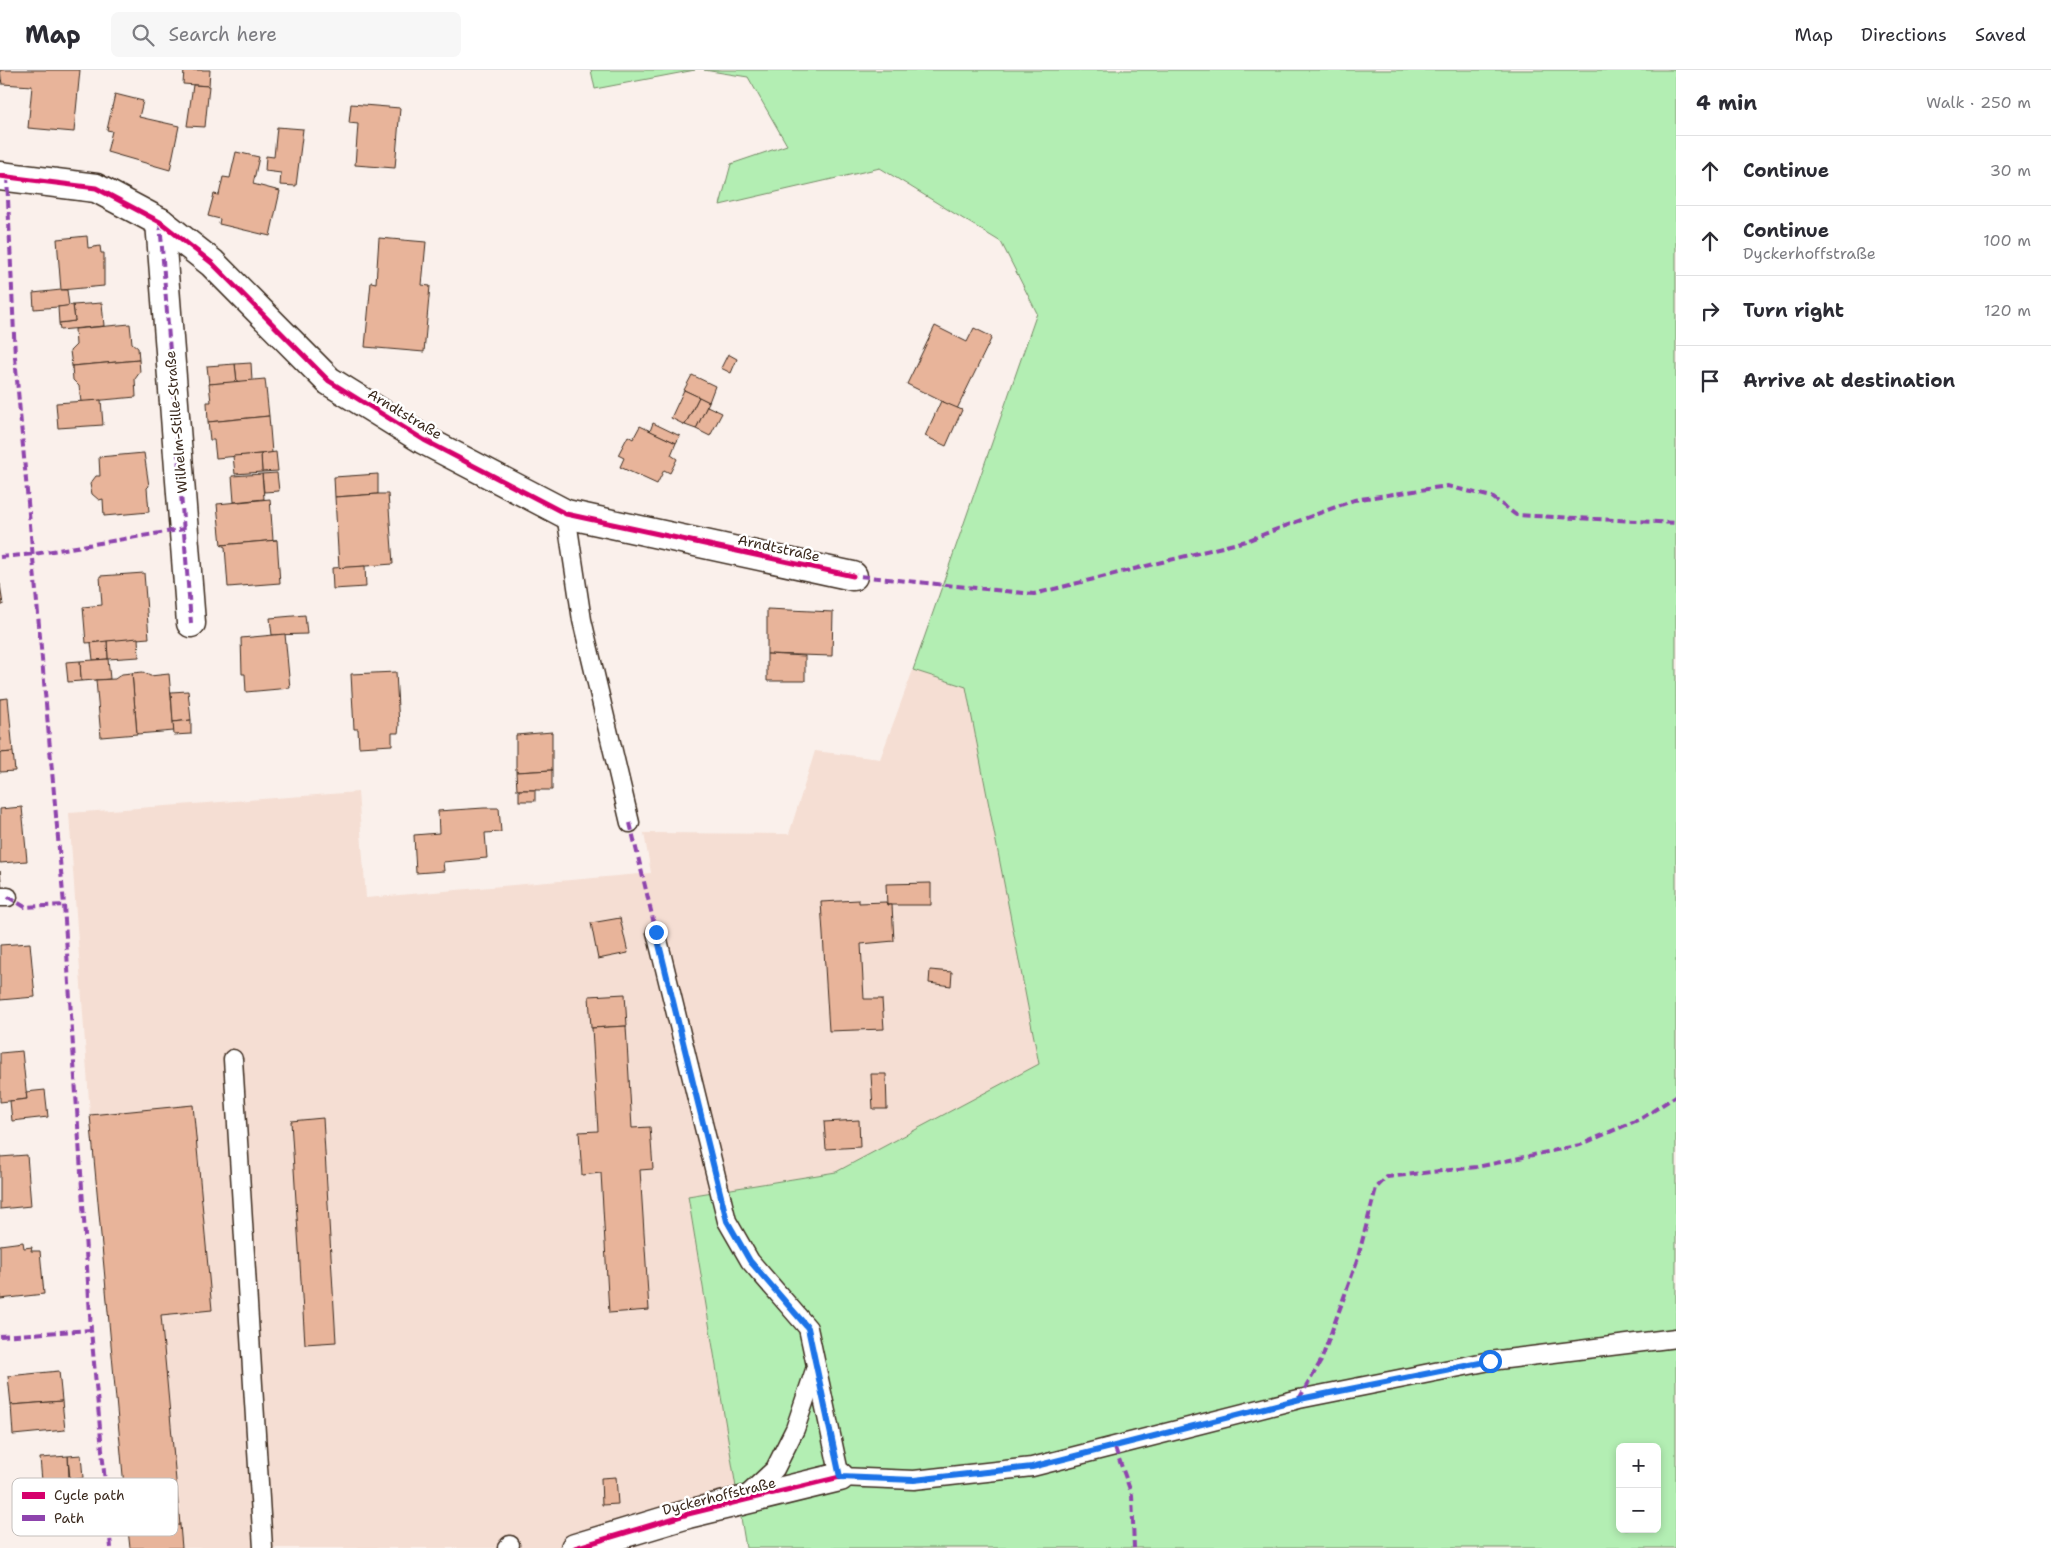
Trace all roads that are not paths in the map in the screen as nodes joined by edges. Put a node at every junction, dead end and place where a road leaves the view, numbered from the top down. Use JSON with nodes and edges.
{"nodes":[{"id":1,"x":0,"y":176,"type":"edge"},
{"id":2,"x":160,"y":222,"type":"junction"},
{"id":3,"x":566,"y":514,"type":"junction"},
{"id":4,"x":853,"y":576,"type":"dead end"},
{"id":5,"x":191,"y":623,"type":"dead end"},
{"id":6,"x":630,"y":823,"type":"dead end"},
{"id":7,"x":656,"y":932,"type":"dead end"},
{"id":8,"x":233,"y":1059,"type":"dead end"},
{"id":9,"x":1676,"y":1338,"type":"edge"},
{"id":10,"x":816,"y":1366,"type":"junction"},
{"id":11,"x":840,"y":1477,"type":"junction"},
{"id":12,"x":741,"y":1501,"type":"junction"},
{"id":13,"x":263,"y":1548,"type":"edge"},
{"id":14,"x":575,"y":1548,"type":"edge"}],
"edges":[{"from":1,"to":2,"type":"street","name":"Arndtstraße"},
{"from":2,"to":3,"type":"street","name":"Arndtstraße"},
{"from":2,"to":5,"type":"street","name":"Wilhelm-Stille-Straße"},
{"from":3,"to":4,"type":"street","name":"Arndtstraße"},
{"from":3,"to":6,"type":"lane"},
{"from":7,"to":10,"type":"lane"},
{"from":8,"to":13,"type":"lane"},
{"from":9,"to":11,"type":"lane","name":"Dyckerhoffstraße"},
{"from":10,"to":11,"type":"lane"},
{"from":10,"to":12,"type":"lane"},
{"from":11,"to":12,"type":"street","name":"Dyckerhoffstraße"},
{"from":12,"to":14,"type":"street","name":"Dyckerhoffstraße"}]}
